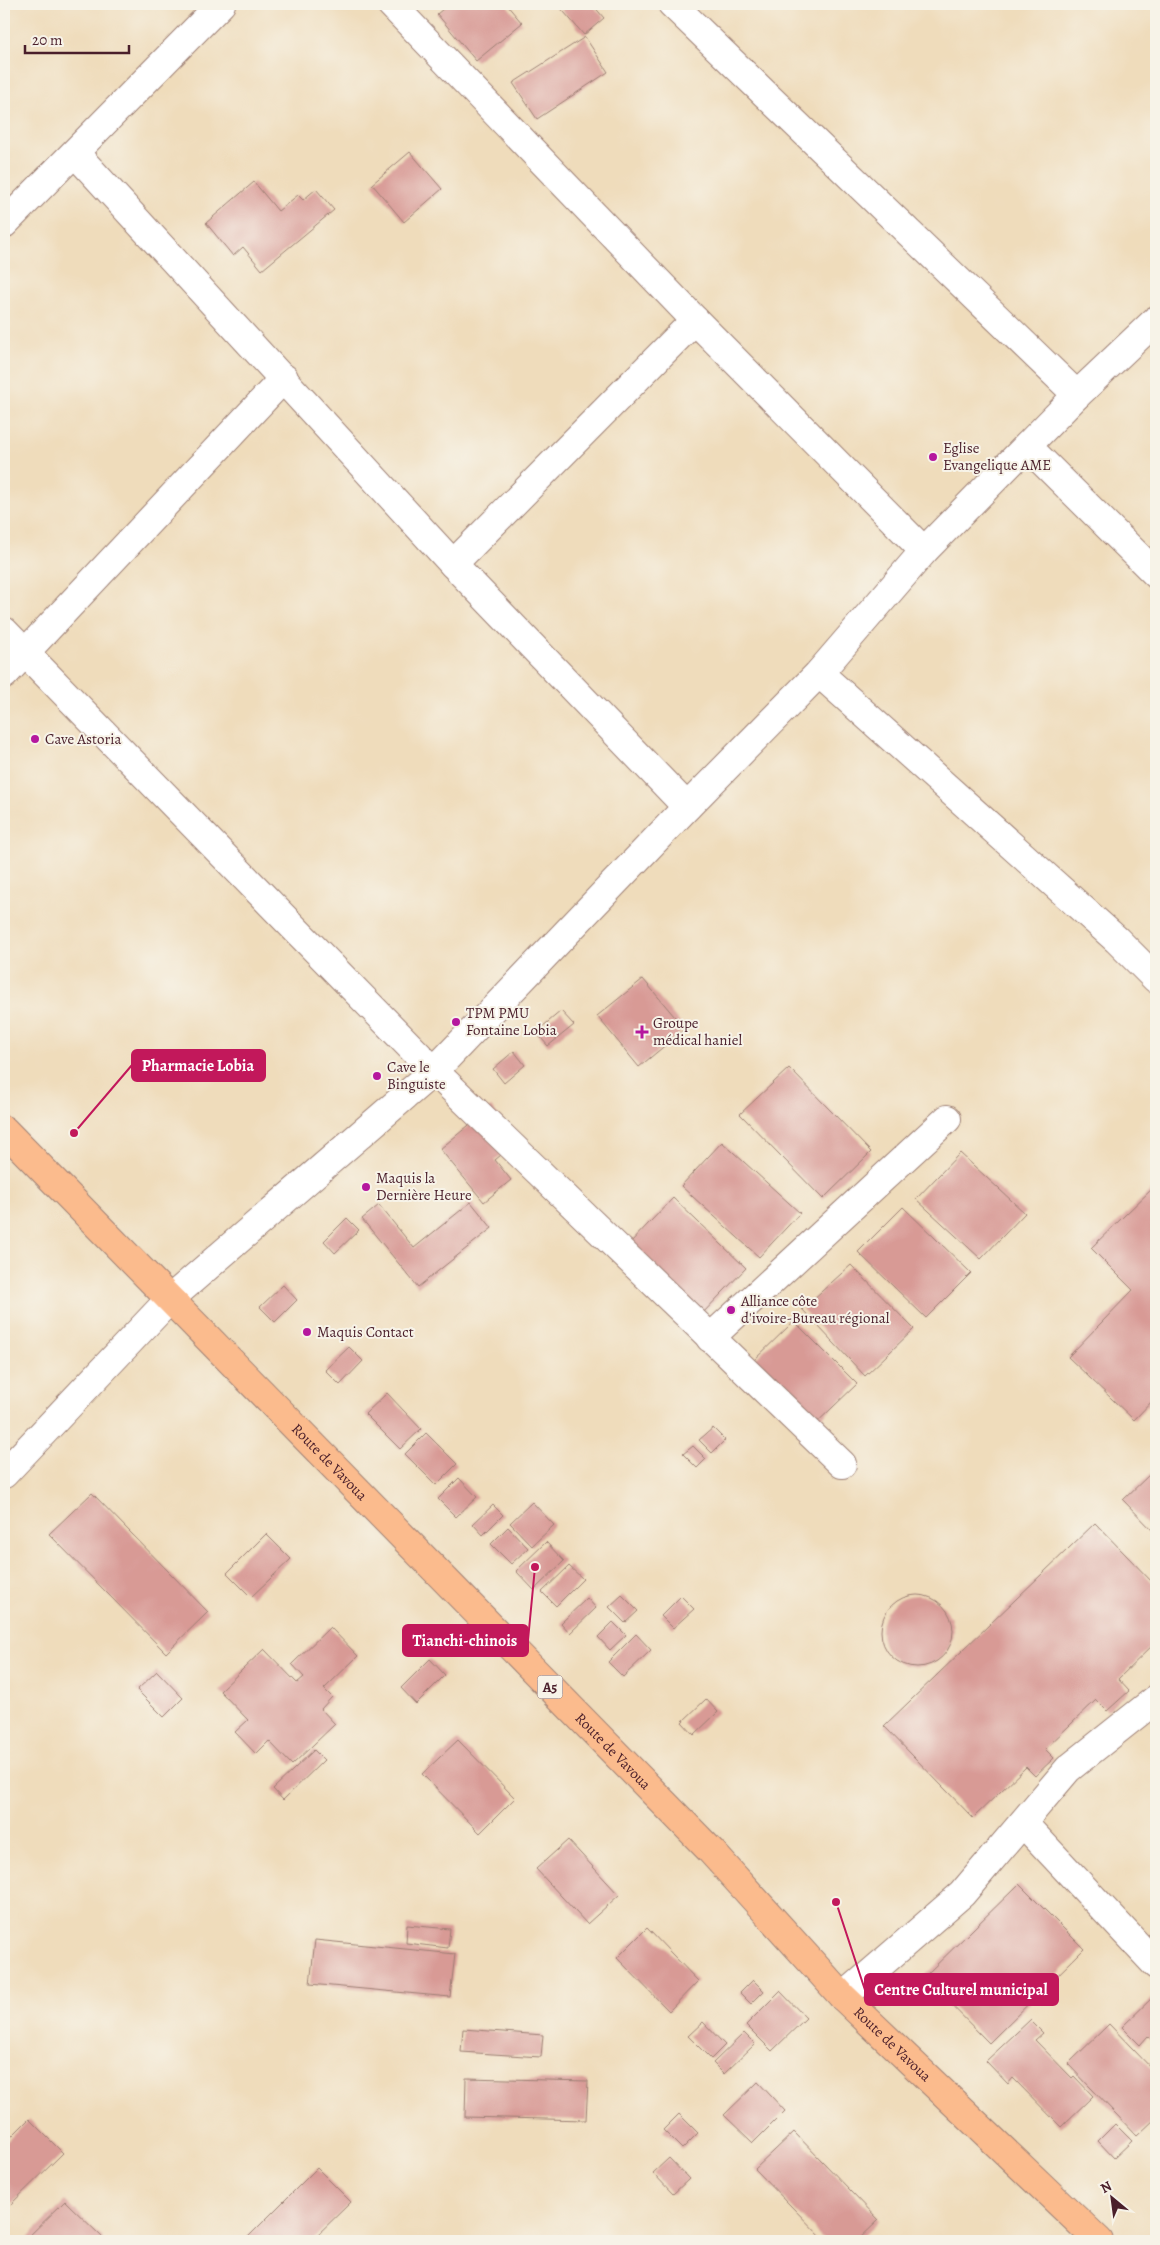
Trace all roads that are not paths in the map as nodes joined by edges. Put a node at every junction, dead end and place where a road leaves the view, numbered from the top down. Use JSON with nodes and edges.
{"nodes":[{"id":1,"x":221,"y":4,"type":"edge"},
{"id":2,"x":391,"y":4,"type":"edge"},
{"id":3,"x":672,"y":4,"type":"edge"},
{"id":4,"x":75,"y":153,"type":"junction"},
{"id":5,"x":4,"y":224,"type":"edge"},
{"id":6,"x":695,"y":320,"type":"junction"},
{"id":7,"x":1156,"y":320,"type":"edge"},
{"id":8,"x":284,"y":378,"type":"junction"},
{"id":9,"x":1077,"y":395,"type":"junction"},
{"id":10,"x":1027,"y":446,"type":"junction"},
{"id":11,"x":924,"y":551,"type":"junction"},
{"id":12,"x":453,"y":564,"type":"junction"},
{"id":13,"x":1156,"y":574,"type":"edge"},
{"id":14,"x":4,"y":631,"type":"edge"},
{"id":15,"x":26,"y":652,"type":"junction"},
{"id":16,"x":819,"y":673,"type":"junction"},
{"id":17,"x":4,"y":675,"type":"edge"},
{"id":18,"x":686,"y":806,"type":"junction"},
{"id":19,"x":1156,"y":979,"type":"edge"},
{"id":20,"x":434,"y":1071,"type":"junction"},
{"id":21,"x":947,"y":1119,"type":"dead end"},
{"id":22,"x":4,"y":1130,"type":"edge"},
{"id":23,"x":170,"y":1298,"type":"junction"},
{"id":24,"x":710,"y":1338,"type":"junction"},
{"id":25,"x":842,"y":1464,"type":"dead end"},
{"id":26,"x":4,"y":1474,"type":"edge"},
{"id":27,"x":1156,"y":1699,"type":"edge"},
{"id":28,"x":1023,"y":1822,"type":"junction"},
{"id":29,"x":1156,"y":1965,"type":"edge"},
{"id":30,"x":842,"y":1997,"type":"junction"},
{"id":31,"x":1098,"y":2241,"type":"edge"}],
"edges":[{"from":1,"to":4,"type":"street"},
{"from":2,"to":6,"type":"street"},
{"from":3,"to":9,"type":"street"},
{"from":4,"to":5,"type":"street"},
{"from":4,"to":8,"type":"street"},
{"from":6,"to":11,"type":"street"},
{"from":6,"to":12,"type":"street"},
{"from":7,"to":9,"type":"street"},
{"from":8,"to":12,"type":"street"},
{"from":8,"to":15,"type":"street"},
{"from":9,"to":10,"type":"street"},
{"from":10,"to":11,"type":"street"},
{"from":10,"to":13,"type":"street"},
{"from":11,"to":16,"type":"street"},
{"from":12,"to":18,"type":"street"},
{"from":14,"to":15,"type":"street"},
{"from":15,"to":17,"type":"street"},
{"from":15,"to":20,"type":"street"},
{"from":16,"to":18,"type":"street"},
{"from":16,"to":19,"type":"street"},
{"from":18,"to":20,"type":"street"},
{"from":20,"to":23,"type":"street"},
{"from":20,"to":24,"type":"street"},
{"from":21,"to":24,"type":"street"},
{"from":22,"to":23,"type":"main road","name":"Route de Vavoua","number":"A5"},
{"from":23,"to":26,"type":"street"},
{"from":23,"to":30,"type":"main road","name":"Route de Vavoua","number":"A5"},
{"from":24,"to":25,"type":"street"},
{"from":27,"to":28,"type":"street"},
{"from":28,"to":29,"type":"street"},
{"from":28,"to":30,"type":"street"},
{"from":30,"to":31,"type":"main road","name":"Route de Vavoua","number":"A5"}]}
